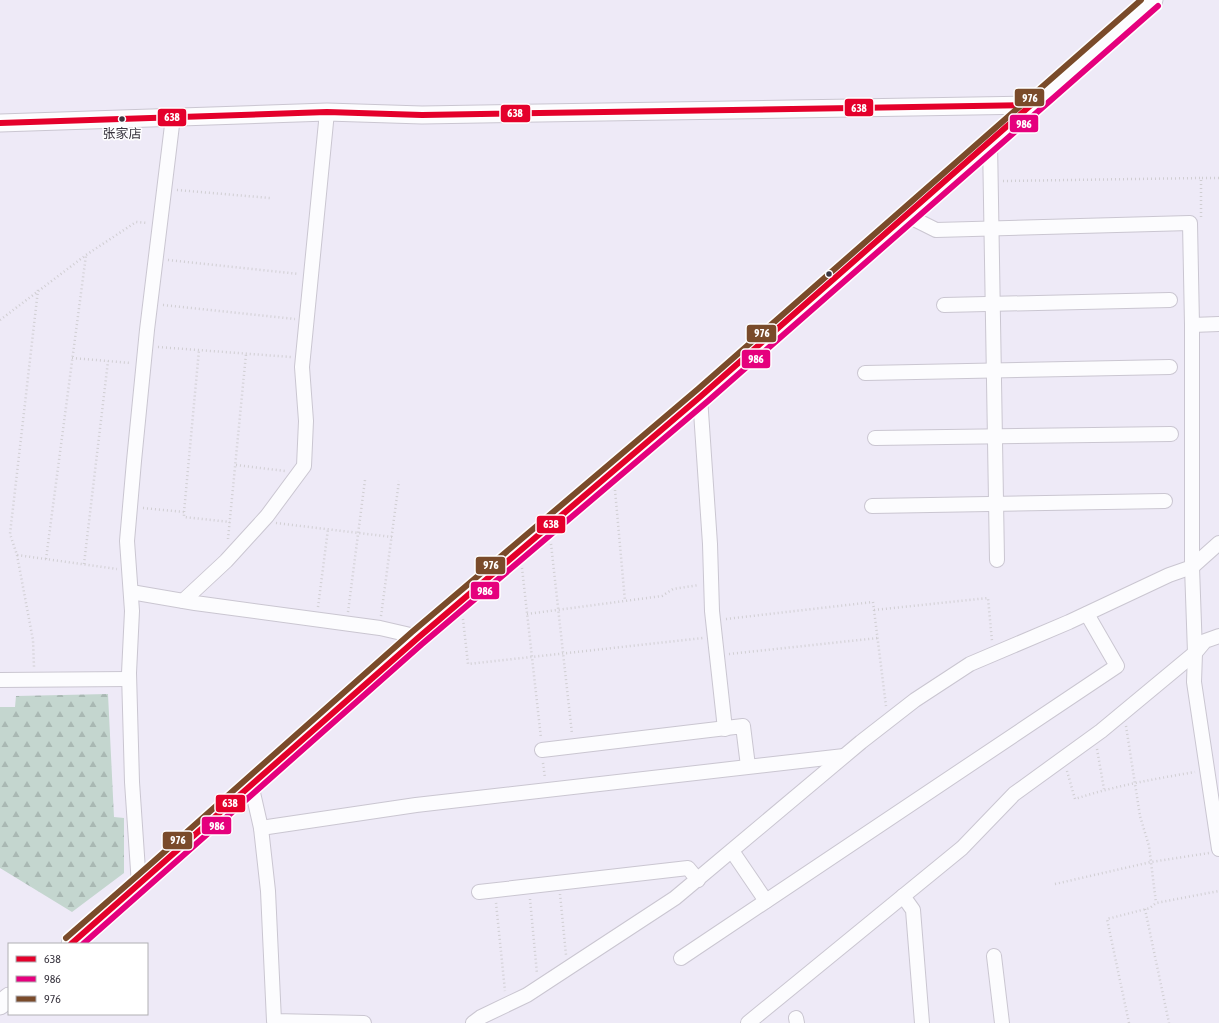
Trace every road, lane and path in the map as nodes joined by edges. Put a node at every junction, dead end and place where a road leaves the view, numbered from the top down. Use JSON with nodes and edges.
{"nodes":[{"id":1,"x":1154,"y":0,"type":"edge"},
{"id":2,"x":1031,"y":105,"type":"junction"},
{"id":3,"x":326,"y":112,"type":"junction"},
{"id":4,"x":173,"y":117,"type":"junction"},
{"id":5,"x":0,"y":124,"type":"edge"},
{"id":6,"x":990,"y":141,"type":"junction"},
{"id":7,"x":1201,"y":178,"type":"junction"},
{"id":8,"x":1219,"y":178,"type":"edge"},
{"id":9,"x":990,"y":181,"type":"junction"},
{"id":10,"x":164,"y":189,"type":"junction"},
{"id":11,"x":270,"y":198,"type":"dead end"},
{"id":12,"x":906,"y":215,"type":"junction"},
{"id":13,"x":1190,"y":223,"type":"junction"},
{"id":14,"x":160,"y":224,"type":"junction"},
{"id":15,"x":991,"y":229,"type":"junction"},
{"id":16,"x":86,"y":255,"type":"junction"},
{"id":17,"x":156,"y":258,"type":"junction"},
{"id":18,"x":311,"y":275,"type":"junction"},
{"id":19,"x":38,"y":290,"type":"junction"},
{"id":20,"x":1170,"y":300,"type":"dead end"},
{"id":21,"x":150,"y":304,"type":"junction"},
{"id":22,"x":992,"y":304,"type":"junction"},
{"id":23,"x":944,"y":305,"type":"dead end"},
{"id":24,"x":0,"y":320,"type":"edge"},
{"id":25,"x":306,"y":320,"type":"junction"},
{"id":26,"x":1219,"y":324,"type":"edge"},
{"id":27,"x":1192,"y":325,"type":"junction"},
{"id":28,"x":146,"y":346,"type":"junction"},
{"id":29,"x":198,"y":350,"type":"junction"},
{"id":30,"x":246,"y":354,"type":"junction"},
{"id":31,"x":72,"y":358,"type":"junction"},
{"id":32,"x":303,"y":358,"type":"junction"},
{"id":33,"x":108,"y":361,"type":"junction"},
{"id":34,"x":144,"y":364,"type":"junction"},
{"id":35,"x":1170,"y":367,"type":"dead end"},
{"id":36,"x":993,"y":371,"type":"junction"},
{"id":37,"x":865,"y":373,"type":"dead end"},
{"id":38,"x":700,"y":397,"type":"junction"},
{"id":39,"x":1171,"y":434,"type":"dead end"},
{"id":40,"x":995,"y":436,"type":"junction"},
{"id":41,"x":875,"y":438,"type":"dead end"},
{"id":42,"x":236,"y":465,"type":"junction"},
{"id":43,"x":613,"y":471,"type":"junction"},
{"id":44,"x":300,"y":472,"type":"junction"},
{"id":45,"x":365,"y":480,"type":"dead end"},
{"id":46,"x":399,"y":481,"type":"dead end"},
{"id":47,"x":1165,"y":501,"type":"dead end"},
{"id":48,"x":996,"y":504,"type":"junction"},
{"id":49,"x":130,"y":506,"type":"junction"},
{"id":50,"x":872,"y":506,"type":"dead end"},
{"id":51,"x":184,"y":512,"type":"junction"},
{"id":52,"x":230,"y":522,"type":"junction"},
{"id":53,"x":262,"y":522,"type":"junction"},
{"id":54,"x":549,"y":526,"type":"junction"},
{"id":55,"x":328,"y":529,"type":"junction"},
{"id":56,"x":358,"y":533,"type":"junction"},
{"id":57,"x":392,"y":537,"type":"junction"},
{"id":58,"x":1219,"y":543,"type":"edge"},
{"id":59,"x":520,"y":550,"type":"junction"},
{"id":60,"x":17,"y":556,"type":"junction"},
{"id":61,"x":46,"y":559,"type":"junction"},
{"id":62,"x":997,"y":560,"type":"dead end"},
{"id":63,"x":226,"y":561,"type":"junction"},
{"id":64,"x":84,"y":564,"type":"junction"},
{"id":65,"x":1192,"y":567,"type":"junction"},
{"id":66,"x":129,"y":570,"type":"junction"},
{"id":67,"x":712,"y":584,"type":"junction"},
{"id":68,"x":131,"y":592,"type":"junction"},
{"id":69,"x":183,"y":601,"type":"junction"},
{"id":70,"x":461,"y":601,"type":"junction"},
{"id":71,"x":625,"y":601,"type":"junction"},
{"id":72,"x":558,"y":610,"type":"junction"},
{"id":73,"x":874,"y":610,"type":"junction"},
{"id":74,"x":527,"y":614,"type":"junction"},
{"id":75,"x":1087,"y":614,"type":"junction"},
{"id":76,"x":317,"y":620,"type":"junction"},
{"id":77,"x":713,"y":620,"type":"junction"},
{"id":78,"x":347,"y":624,"type":"junction"},
{"id":79,"x":380,"y":628,"type":"junction"},
{"id":80,"x":1219,"y":636,"type":"edge"},
{"id":81,"x":419,"y":637,"type":"junction"},
{"id":82,"x":715,"y":637,"type":"junction"},
{"id":83,"x":878,"y":638,"type":"junction"},
{"id":84,"x":1195,"y":653,"type":"junction"},
{"id":85,"x":563,"y":654,"type":"junction"},
{"id":86,"x":994,"y":654,"type":"junction"},
{"id":87,"x":717,"y":655,"type":"junction"},
{"id":88,"x":532,"y":657,"type":"junction"},
{"id":89,"x":129,"y":679,"type":"junction"},
{"id":90,"x":0,"y":680,"type":"edge"},
{"id":91,"x":34,"y":680,"type":"junction"},
{"id":92,"x":1124,"y":712,"type":"junction"},
{"id":93,"x":888,"y":721,"type":"junction"},
{"id":94,"x":725,"y":729,"type":"junction"},
{"id":95,"x":1094,"y":736,"type":"junction"},
{"id":96,"x":574,"y":747,"type":"junction"},
{"id":97,"x":542,"y":750,"type":"junction"},
{"id":98,"x":844,"y":756,"type":"junction"},
{"id":99,"x":1064,"y":758,"type":"junction"},
{"id":100,"x":748,"y":766,"type":"junction"},
{"id":101,"x":1208,"y":769,"type":"junction"},
{"id":102,"x":1135,"y":782,"type":"junction"},
{"id":103,"x":251,"y":784,"type":"junction"},
{"id":104,"x":546,"y":790,"type":"junction"},
{"id":105,"x":1104,"y":790,"type":"junction"},
{"id":106,"x":261,"y":828,"type":"junction"},
{"id":107,"x":732,"y":851,"type":"junction"},
{"id":108,"x":1215,"y":851,"type":"edge"},
{"id":109,"x":1151,"y":862,"type":"junction"},
{"id":110,"x":698,"y":880,"type":"junction"},
{"id":111,"x":1055,"y":884,"type":"dead end"},
{"id":112,"x":139,"y":885,"type":"junction"},
{"id":113,"x":1219,"y":891,"type":"edge"},
{"id":114,"x":479,"y":892,"type":"dead end"},
{"id":115,"x":560,"y":894,"type":"dead end"},
{"id":116,"x":903,"y":896,"type":"junction"},
{"id":117,"x":530,"y":899,"type":"dead end"},
{"id":118,"x":496,"y":900,"type":"dead end"},
{"id":119,"x":766,"y":901,"type":"junction"},
{"id":120,"x":1156,"y":903,"type":"junction"},
{"id":121,"x":1145,"y":909,"type":"junction"},
{"id":122,"x":72,"y":943,"type":"edge"},
{"id":123,"x":994,"y":956,"type":"dead end"},
{"id":124,"x":681,"y":958,"type":"dead end"},
{"id":125,"x":567,"y":968,"type":"junction"},
{"id":126,"x":539,"y":987,"type":"junction"},
{"id":127,"x":8,"y":998,"type":"edge"},
{"id":128,"x":0,"y":1005,"type":"edge"},
{"id":129,"x":507,"y":1005,"type":"junction"},
{"id":130,"x":364,"y":1023,"type":"edge"},
{"id":131,"x":473,"y":1023,"type":"edge"},
{"id":132,"x":748,"y":1023,"type":"edge"},
{"id":133,"x":922,"y":1023,"type":"edge"},
{"id":134,"x":1002,"y":1023,"type":"edge"},
{"id":135,"x":1129,"y":1023,"type":"edge"},
{"id":136,"x":1169,"y":1023,"type":"edge"}],
"edges":[{"from":1,"to":2,"type":"main road"},
{"from":2,"to":3,"type":"street"},
{"from":2,"to":6,"type":"main road"},
{"from":3,"to":4,"type":"street"},
{"from":3,"to":18,"type":"street"},
{"from":4,"to":5,"type":"street"},
{"from":4,"to":10,"type":"street"},
{"from":6,"to":9,"type":"street"},
{"from":6,"to":12,"type":"main road"},
{"from":7,"to":8,"type":"path"},
{"from":7,"to":9,"type":"path"},
{"from":7,"to":13,"type":"path"},
{"from":9,"to":15,"type":"street"},
{"from":10,"to":11,"type":"path"},
{"from":10,"to":14,"type":"street"},
{"from":12,"to":15,"type":"street"},
{"from":12,"to":38,"type":"main road"},
{"from":13,"to":15,"type":"street"},
{"from":13,"to":27,"type":"street"},
{"from":14,"to":16,"type":"path"},
{"from":14,"to":17,"type":"street"},
{"from":15,"to":22,"type":"street"},
{"from":16,"to":19,"type":"path"},
{"from":16,"to":31,"type":"path"},
{"from":17,"to":18,"type":"path"},
{"from":17,"to":21,"type":"street"},
{"from":18,"to":25,"type":"street"},
{"from":19,"to":24,"type":"path"},
{"from":19,"to":60,"type":"path"},
{"from":20,"to":22,"type":"street"},
{"from":21,"to":25,"type":"path"},
{"from":21,"to":28,"type":"street"},
{"from":22,"to":23,"type":"street"},
{"from":22,"to":36,"type":"street"},
{"from":25,"to":32,"type":"street"},
{"from":26,"to":27,"type":"street"},
{"from":27,"to":65,"type":"street"},
{"from":28,"to":29,"type":"path"},
{"from":28,"to":34,"type":"street"},
{"from":29,"to":30,"type":"path"},
{"from":29,"to":51,"type":"path"},
{"from":30,"to":32,"type":"path"},
{"from":30,"to":42,"type":"path"},
{"from":31,"to":33,"type":"path"},
{"from":31,"to":61,"type":"path"},
{"from":32,"to":44,"type":"street"},
{"from":33,"to":34,"type":"path"},
{"from":33,"to":64,"type":"path"},
{"from":34,"to":49,"type":"street"},
{"from":35,"to":36,"type":"street"},
{"from":36,"to":37,"type":"street"},
{"from":36,"to":40,"type":"street"},
{"from":38,"to":43,"type":"main road"},
{"from":38,"to":67,"type":"street"},
{"from":39,"to":40,"type":"street"},
{"from":40,"to":41,"type":"street"},
{"from":40,"to":48,"type":"street"},
{"from":42,"to":44,"type":"path"},
{"from":42,"to":52,"type":"path"},
{"from":43,"to":54,"type":"main road"},
{"from":43,"to":71,"type":"path"},
{"from":44,"to":53,"type":"street"},
{"from":45,"to":56,"type":"path"},
{"from":46,"to":57,"type":"path"},
{"from":47,"to":48,"type":"street"},
{"from":48,"to":50,"type":"street"},
{"from":48,"to":62,"type":"street"},
{"from":49,"to":51,"type":"path"},
{"from":49,"to":66,"type":"street"},
{"from":51,"to":52,"type":"path"},
{"from":52,"to":63,"type":"path"},
{"from":53,"to":55,"type":"path"},
{"from":53,"to":63,"type":"street"},
{"from":54,"to":59,"type":"main road"},
{"from":54,"to":72,"type":"path"},
{"from":55,"to":56,"type":"path"},
{"from":55,"to":76,"type":"path"},
{"from":56,"to":57,"type":"path"},
{"from":56,"to":78,"type":"path"},
{"from":57,"to":79,"type":"path"},
{"from":58,"to":65,"type":"street"},
{"from":59,"to":70,"type":"main road"},
{"from":59,"to":74,"type":"path"},
{"from":60,"to":61,"type":"path"},
{"from":60,"to":91,"type":"path"},
{"from":61,"to":64,"type":"path"},
{"from":63,"to":69,"type":"street"},
{"from":64,"to":66,"type":"path"},
{"from":65,"to":75,"type":"street"},
{"from":65,"to":84,"type":"street"},
{"from":66,"to":68,"type":"street"},
{"from":67,"to":71,"type":"path"},
{"from":67,"to":77,"type":"street"},
{"from":68,"to":69,"type":"street"},
{"from":68,"to":89,"type":"street"},
{"from":69,"to":76,"type":"street"},
{"from":70,"to":81,"type":"main road"},
{"from":70,"to":88,"type":"path"},
{"from":71,"to":72,"type":"path"},
{"from":72,"to":74,"type":"path"},
{"from":72,"to":85,"type":"path"},
{"from":73,"to":77,"type":"path"},
{"from":73,"to":83,"type":"path"},
{"from":73,"to":86,"type":"path"},
{"from":74,"to":88,"type":"path"},
{"from":75,"to":86,"type":"street"},
{"from":75,"to":119,"type":"street"},
{"from":76,"to":78,"type":"street"},
{"from":77,"to":82,"type":"street"},
{"from":78,"to":79,"type":"street"},
{"from":79,"to":81,"type":"street"},
{"from":80,"to":84,"type":"street"},
{"from":81,"to":103,"type":"main road"},
{"from":82,"to":85,"type":"path"},
{"from":82,"to":87,"type":"street"},
{"from":83,"to":87,"type":"path"},
{"from":83,"to":93,"type":"path"},
{"from":84,"to":92,"type":"street"},
{"from":84,"to":101,"type":"street"},
{"from":85,"to":88,"type":"path"},
{"from":85,"to":96,"type":"path"},
{"from":86,"to":93,"type":"street"},
{"from":87,"to":94,"type":"street"},
{"from":88,"to":97,"type":"path"},
{"from":89,"to":91,"type":"street"},
{"from":89,"to":112,"type":"street"},
{"from":90,"to":91,"type":"street"},
{"from":92,"to":95,"type":"street"},
{"from":92,"to":102,"type":"path"},
{"from":93,"to":98,"type":"street"},
{"from":94,"to":96,"type":"street"},
{"from":94,"to":100,"type":"street"},
{"from":95,"to":99,"type":"street"},
{"from":95,"to":105,"type":"path"},
{"from":96,"to":97,"type":"street"},
{"from":97,"to":104,"type":"path"},
{"from":98,"to":100,"type":"street"},
{"from":98,"to":107,"type":"street"},
{"from":99,"to":105,"type":"path"},
{"from":99,"to":116,"type":"street"},
{"from":100,"to":104,"type":"street"},
{"from":101,"to":102,"type":"path"},
{"from":101,"to":108,"type":"street"},
{"from":102,"to":105,"type":"path"},
{"from":102,"to":109,"type":"path"},
{"from":103,"to":106,"type":"street"},
{"from":103,"to":112,"type":"main road"},
{"from":104,"to":106,"type":"street"},
{"from":106,"to":130,"type":"street"},
{"from":107,"to":110,"type":"street"},
{"from":107,"to":119,"type":"street"},
{"from":108,"to":109,"type":"path"},
{"from":109,"to":111,"type":"path"},
{"from":109,"to":120,"type":"path"},
{"from":110,"to":114,"type":"street"},
{"from":110,"to":125,"type":"street"},
{"from":112,"to":122,"type":"main road"},
{"from":113,"to":120,"type":"path"},
{"from":115,"to":125,"type":"path"},
{"from":116,"to":132,"type":"street"},
{"from":116,"to":133,"type":"street"},
{"from":117,"to":126,"type":"path"},
{"from":118,"to":129,"type":"path"},
{"from":119,"to":124,"type":"street"},
{"from":120,"to":121,"type":"path"},
{"from":121,"to":135,"type":"path"},
{"from":121,"to":136,"type":"path"},
{"from":123,"to":134,"type":"street"},
{"from":125,"to":126,"type":"street"},
{"from":126,"to":129,"type":"street"},
{"from":127,"to":128,"type":"main road"},
{"from":129,"to":131,"type":"street"}]}
